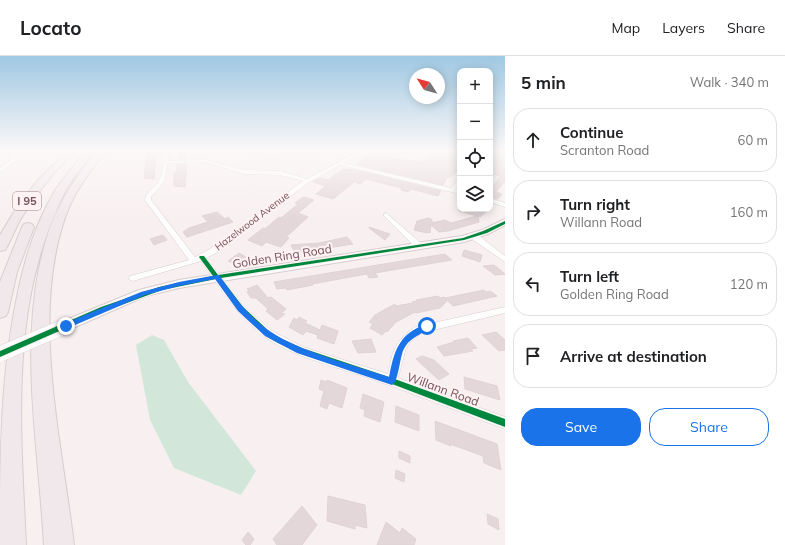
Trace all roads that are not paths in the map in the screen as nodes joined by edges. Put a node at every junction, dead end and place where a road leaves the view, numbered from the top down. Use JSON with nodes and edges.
{"nodes":[{"id":1,"x":51,"y":173,"type":"edge"},
{"id":2,"x":62,"y":173,"type":"edge"},
{"id":3,"x":70,"y":173,"type":"edge"},
{"id":4,"x":84,"y":173,"type":"edge"},
{"id":5,"x":164,"y":173,"type":"edge"},
{"id":6,"x":274,"y":173,"type":"edge"},
{"id":7,"x":324,"y":173,"type":"edge"},
{"id":8,"x":379,"y":173,"type":"edge"},
{"id":9,"x":308,"y":181,"type":"junction"},
{"id":10,"x":457,"y":184,"type":"edge"},
{"id":11,"x":452,"y":190,"type":"junction"},
{"id":12,"x":457,"y":191,"type":"edge"},
{"id":13,"x":43,"y":198,"type":"dead end"},
{"id":14,"x":493,"y":201,"type":"edge"},
{"id":15,"x":505,"y":204,"type":"edge"},
{"id":16,"x":386,"y":215,"type":"dead end"},
{"id":17,"x":32,"y":218,"type":"dead end"},
{"id":18,"x":505,"y":222,"type":"edge"},
{"id":19,"x":475,"y":237,"type":"junction"},
{"id":20,"x":419,"y":246,"type":"junction"},
{"id":21,"x":0,"y":248,"type":"edge"},
{"id":22,"x":202,"y":257,"type":"junction"},
{"id":23,"x":505,"y":260,"type":"edge"},
{"id":24,"x":194,"y":261,"type":"junction"},
{"id":25,"x":217,"y":277,"type":"junction"},
{"id":26,"x":133,"y":278,"type":"dead end"},
{"id":27,"x":505,"y":310,"type":"edge"},
{"id":28,"x":0,"y":312,"type":"edge"},
{"id":29,"x":0,"y":354,"type":"edge"},
{"id":30,"x":392,"y":381,"type":"junction"},
{"id":31,"x":505,"y":423,"type":"edge"},
{"id":32,"x":11,"y":545,"type":"edge"},
{"id":33,"x":59,"y":545,"type":"edge"}],
"edges":[{"from":1,"to":21,"type":"highway","number":"I 95"},
{"from":2,"to":13,"type":"highway"},
{"from":3,"to":32,"type":"highway"},
{"from":4,"to":33,"type":"highway"},
{"from":5,"to":24,"type":"street"},
{"from":6,"to":9,"type":"street"},
{"from":7,"to":9,"type":"street","name":"Hazelwood Avenue"},
{"from":8,"to":11,"type":"street"},
{"from":9,"to":22,"type":"street","name":"Hazelwood Avenue"},
{"from":10,"to":11,"type":"street"},
{"from":11,"to":12,"type":"street"},
{"from":14,"to":15,"type":"street"},
{"from":16,"to":20,"type":"street"},
{"from":17,"to":28,"type":"highway"},
{"from":18,"to":19,"type":"street","name":"Golden Ring Road"},
{"from":19,"to":20,"type":"street","name":"Golden Ring Road"},
{"from":19,"to":23,"type":"street"},
{"from":20,"to":25,"type":"street","name":"Golden Ring Road"},
{"from":22,"to":24,"type":"street","name":"Hazelwood Avenue"},
{"from":22,"to":25,"type":"street","name":"Willann Road"},
{"from":24,"to":26,"type":"street","name":"Hazelwood Avenue"},
{"from":25,"to":29,"type":"street","name":"Golden Ring Road","bridge":true},
{"from":25,"to":30,"type":"street","name":"Willann Road"},
{"from":27,"to":30,"type":"street"},
{"from":30,"to":31,"type":"street","name":"Willann Road"}]}
